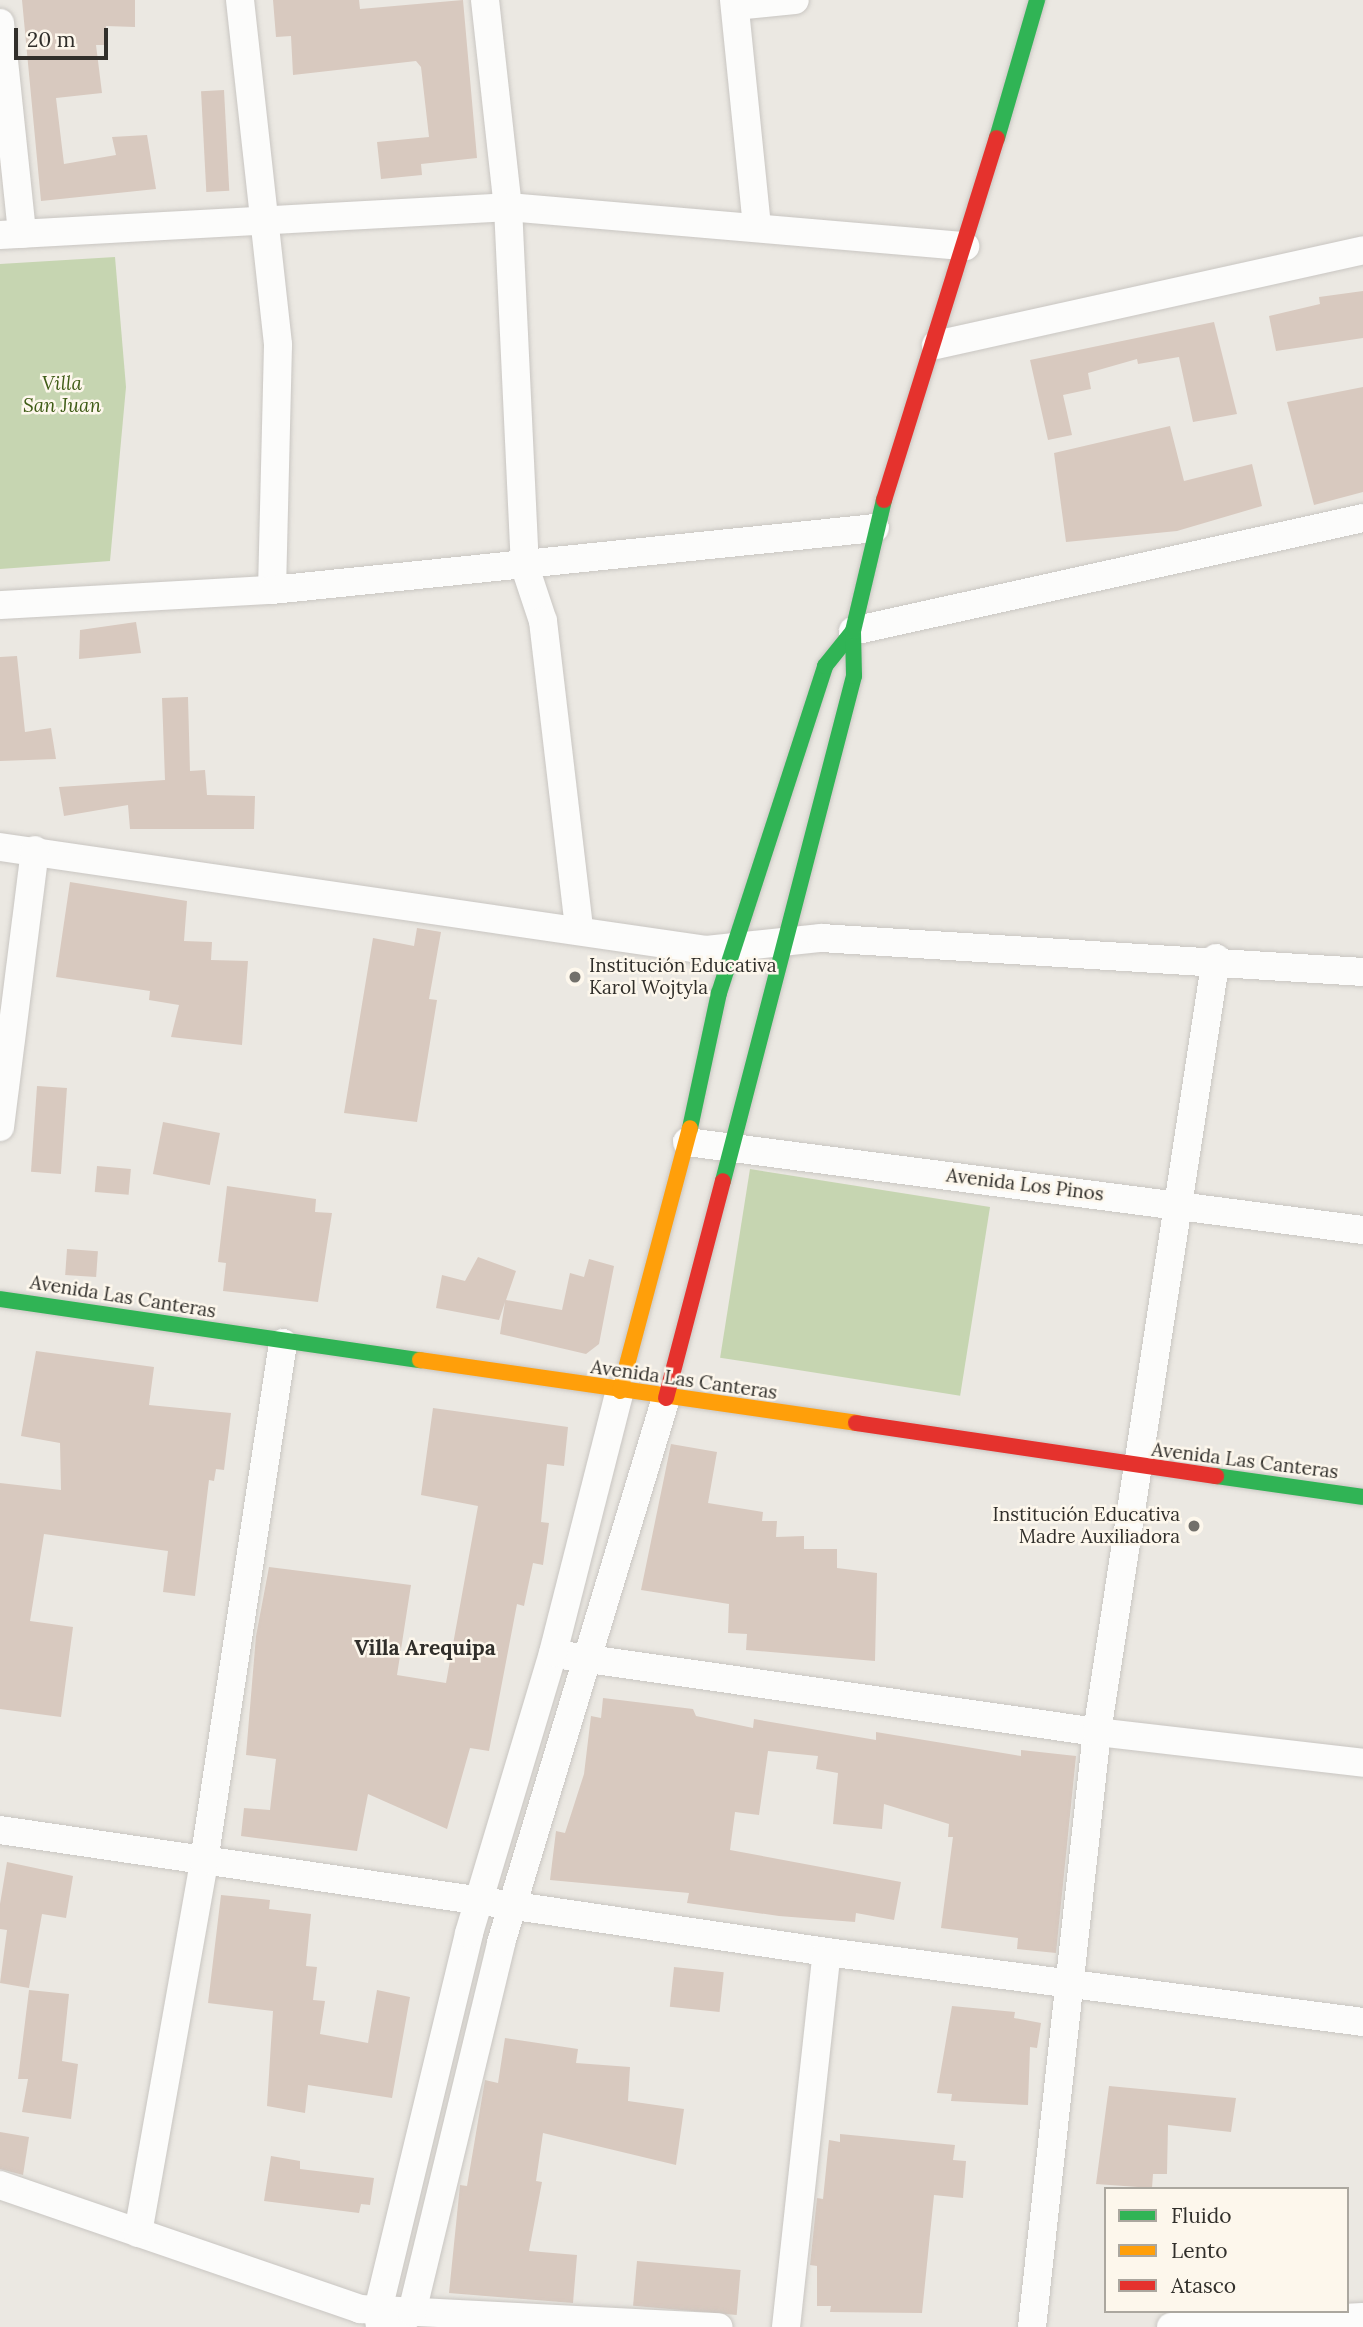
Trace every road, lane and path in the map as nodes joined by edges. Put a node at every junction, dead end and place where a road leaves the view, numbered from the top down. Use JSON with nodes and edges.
{"nodes":[{"id":1,"x":240,"y":0,"type":"edge"},
{"id":2,"x":485,"y":0,"type":"edge"},
{"id":3,"x":795,"y":0,"type":"edge"},
{"id":4,"x":1037,"y":0,"type":"edge"},
{"id":5,"x":735,"y":3,"type":"edge"},
{"id":6,"x":0,"y":23,"type":"edge"},
{"id":7,"x":508,"y":207,"type":"junction"},
{"id":8,"x":267,"y":221,"type":"junction"},
{"id":9,"x":757,"y":225,"type":"junction"},
{"id":10,"x":11,"y":234,"type":"edge"},
{"id":11,"x":965,"y":246,"type":"junction"},
{"id":12,"x":1363,"y":250,"type":"edge"},
{"id":13,"x":936,"y":345,"type":"junction"},
{"id":14,"x":1363,"y":519,"type":"edge"},
{"id":15,"x":875,"y":528,"type":"junction"},
{"id":16,"x":525,"y":567,"type":"junction"},
{"id":17,"x":272,"y":590,"type":"junction"},
{"id":18,"x":0,"y":605,"type":"edge"},
{"id":19,"x":853,"y":631,"type":"junction"},
{"id":20,"x":0,"y":847,"type":"edge"},
{"id":21,"x":35,"y":850,"type":"junction"},
{"id":22,"x":579,"y":927,"type":"junction"},
{"id":23,"x":781,"y":942,"type":"junction"},
{"id":24,"x":737,"y":944,"type":"junction"},
{"id":25,"x":1216,"y":958,"type":"junction"},
{"id":26,"x":1363,"y":972,"type":"edge"},
{"id":27,"x":0,"y":1128,"type":"edge"},
{"id":28,"x":687,"y":1142,"type":"junction"},
{"id":29,"x":727,"y":1147,"type":"junction"},
{"id":30,"x":1175,"y":1204,"type":"junction"},
{"id":31,"x":1363,"y":1230,"type":"edge"},
{"id":32,"x":0,"y":1300,"type":"edge"},
{"id":33,"x":283,"y":1343,"type":"junction"},
{"id":34,"x":620,"y":1391,"type":"junction"},
{"id":35,"x":666,"y":1398,"type":"junction"},
{"id":36,"x":1140,"y":1468,"type":"junction"},
{"id":37,"x":1363,"y":1497,"type":"edge"},
{"id":38,"x":552,"y":1653,"type":"junction"},
{"id":39,"x":586,"y":1658,"type":"junction"},
{"id":40,"x":1097,"y":1732,"type":"junction"},
{"id":41,"x":1363,"y":1763,"type":"edge"},
{"id":42,"x":0,"y":1830,"type":"edge"},
{"id":43,"x":204,"y":1861,"type":"junction"},
{"id":44,"x":481,"y":1900,"type":"junction"},
{"id":45,"x":516,"y":1906,"type":"junction"},
{"id":46,"x":827,"y":1952,"type":"junction"},
{"id":47,"x":1073,"y":1986,"type":"junction"},
{"id":48,"x":1363,"y":2022,"type":"edge"},
{"id":49,"x":0,"y":2185,"type":"edge"},
{"id":50,"x":138,"y":2233,"type":"junction"},
{"id":51,"x":1363,"y":2317,"type":"edge"},
{"id":52,"x":391,"y":2319,"type":"edge"},
{"id":53,"x":719,"y":2327,"type":"edge"},
{"id":54,"x":786,"y":2327,"type":"edge"},
{"id":55,"x":1031,"y":2327,"type":"edge"},
{"id":56,"x":1171,"y":2327,"type":"edge"}],
"edges":[{"from":1,"to":8,"type":"street"},
{"from":2,"to":7,"type":"street"},
{"from":3,"to":5,"type":"street"},
{"from":4,"to":11,"type":"street"},
{"from":5,"to":9,"type":"street"},
{"from":6,"to":10,"type":"street"},
{"from":7,"to":8,"type":"street"},
{"from":7,"to":9,"type":"street"},
{"from":7,"to":16,"type":"street"},
{"from":8,"to":10,"type":"street"},
{"from":8,"to":17,"type":"street"},
{"from":9,"to":11,"type":"street"},
{"from":11,"to":13,"type":"street"},
{"from":12,"to":13,"type":"street"},
{"from":13,"to":15,"type":"street"},
{"from":14,"to":19,"type":"street"},
{"from":15,"to":16,"type":"street"},
{"from":15,"to":19,"type":"street"},
{"from":16,"to":17,"type":"street"},
{"from":16,"to":22,"type":"street"},
{"from":17,"to":18,"type":"street"},
{"from":19,"to":23,"type":"street"},
{"from":19,"to":24,"type":"street"},
{"from":20,"to":21,"type":"street"},
{"from":21,"to":22,"type":"street"},
{"from":21,"to":27,"type":"street"},
{"from":22,"to":24,"type":"street"},
{"from":23,"to":24,"type":"street"},
{"from":23,"to":25,"type":"street"},
{"from":23,"to":29,"type":"street"},
{"from":24,"to":28,"type":"street"},
{"from":25,"to":26,"type":"street"},
{"from":25,"to":30,"type":"street"},
{"from":28,"to":29,"type":"street","name":"Avenida Los Pinos"},
{"from":28,"to":34,"type":"street"},
{"from":29,"to":30,"type":"street","name":"Avenida Los Pinos"},
{"from":29,"to":35,"type":"street"},
{"from":30,"to":31,"type":"street","name":"Avenida Los Pinos"},
{"from":30,"to":36,"type":"street"},
{"from":32,"to":33,"type":"street","name":"Avenida Las Canteras"},
{"from":33,"to":34,"type":"street","name":"Avenida Las Canteras"},
{"from":33,"to":43,"type":"street"},
{"from":34,"to":35,"type":"street","name":"Avenida Las Canteras"},
{"from":34,"to":38,"type":"street"},
{"from":35,"to":36,"type":"street","name":"Avenida Las Canteras"},
{"from":35,"to":39,"type":"street"},
{"from":36,"to":37,"type":"street","name":"Avenida Las Canteras"},
{"from":36,"to":40,"type":"street"},
{"from":38,"to":39,"type":"street"},
{"from":38,"to":44,"type":"street"},
{"from":39,"to":40,"type":"street"},
{"from":39,"to":45,"type":"street"},
{"from":40,"to":41,"type":"street"},
{"from":40,"to":47,"type":"street"},
{"from":42,"to":43,"type":"street"},
{"from":43,"to":44,"type":"street"},
{"from":43,"to":50,"type":"street"},
{"from":44,"to":45,"type":"street"},
{"from":44,"to":52,"type":"street"},
{"from":45,"to":46,"type":"street"},
{"from":45,"to":52,"type":"street"},
{"from":46,"to":47,"type":"street"},
{"from":46,"to":54,"type":"street"},
{"from":47,"to":48,"type":"street"},
{"from":47,"to":55,"type":"street"},
{"from":49,"to":50,"type":"street"},
{"from":50,"to":52,"type":"street"},
{"from":51,"to":56,"type":"street"},
{"from":52,"to":53,"type":"street"}]}
